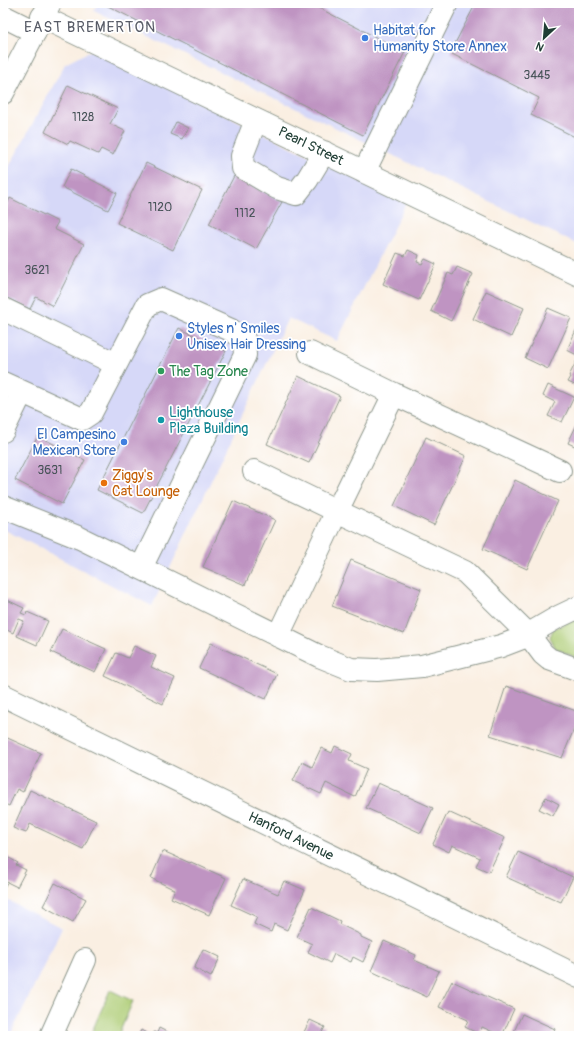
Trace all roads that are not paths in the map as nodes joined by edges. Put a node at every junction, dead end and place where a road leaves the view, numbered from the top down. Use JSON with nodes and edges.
{"nodes":[{"id":1,"x":448,"y":3,"type":"edge"},
{"id":2,"x":3,"y":16,"type":"edge"},
{"id":3,"x":42,"y":17,"type":"edge"},
{"id":4,"x":8,"y":70,"type":"edge"},
{"id":5,"x":3,"y":93,"type":"edge"},
{"id":6,"x":256,"y":120,"type":"junction"},
{"id":7,"x":324,"y":152,"type":"junction"},
{"id":8,"x":364,"y":172,"type":"junction"},
{"id":9,"x":579,"y":275,"type":"edge"},
{"id":10,"x":3,"y":308,"type":"edge"},
{"id":11,"x":310,"y":354,"type":"dead end"},
{"id":12,"x":116,"y":364,"type":"junction"},
{"id":13,"x":3,"y":382,"type":"edge"},
{"id":14,"x":22,"y":392,"type":"junction"},
{"id":15,"x":394,"y":394,"type":"junction"},
{"id":16,"x":3,"y":431,"type":"edge"},
{"id":17,"x":254,"y":471,"type":"dead end"},
{"id":18,"x":560,"y":471,"type":"dead end"},
{"id":19,"x":3,"y":507,"type":"edge"},
{"id":20,"x":337,"y":511,"type":"junction"},
{"id":21,"x":141,"y":568,"type":"junction"},
{"id":22,"x":579,"y":607,"type":"edge"},
{"id":23,"x":528,"y":634,"type":"junction"},
{"id":24,"x":278,"y":636,"type":"junction"},
{"id":25,"x":579,"y":670,"type":"edge"},
{"id":26,"x":3,"y":695,"type":"edge"},
{"id":27,"x":85,"y":960,"type":"dead end"},
{"id":28,"x":579,"y":977,"type":"edge"},
{"id":29,"x":51,"y":1036,"type":"edge"}],
"edges":[{"from":1,"to":8,"type":"street"},
{"from":2,"to":3,"type":"street","name":"Pearl Street"},
{"from":3,"to":4,"type":"street"},
{"from":3,"to":6,"type":"street","name":"Pearl Street"},
{"from":4,"to":5,"type":"street"},
{"from":6,"to":7,"type":"street","name":"Pearl Street"},
{"from":6,"to":7,"type":"street"},
{"from":7,"to":8,"type":"street","name":"Pearl Street"},
{"from":8,"to":9,"type":"street","name":"Pearl Street"},
{"from":10,"to":12,"type":"street"},
{"from":11,"to":15,"type":"street"},
{"from":12,"to":14,"type":"street"},
{"from":12,"to":21,"type":"street"},
{"from":13,"to":14,"type":"street"},
{"from":14,"to":16,"type":"street"},
{"from":15,"to":18,"type":"street"},
{"from":15,"to":20,"type":"street"},
{"from":17,"to":20,"type":"street"},
{"from":19,"to":21,"type":"street"},
{"from":20,"to":23,"type":"street"},
{"from":20,"to":24,"type":"street"},
{"from":21,"to":24,"type":"street"},
{"from":22,"to":23,"type":"street"},
{"from":23,"to":24,"type":"street"},
{"from":23,"to":25,"type":"street"},
{"from":26,"to":28,"type":"street","name":"Hanford Avenue"},
{"from":27,"to":29,"type":"street"}]}
